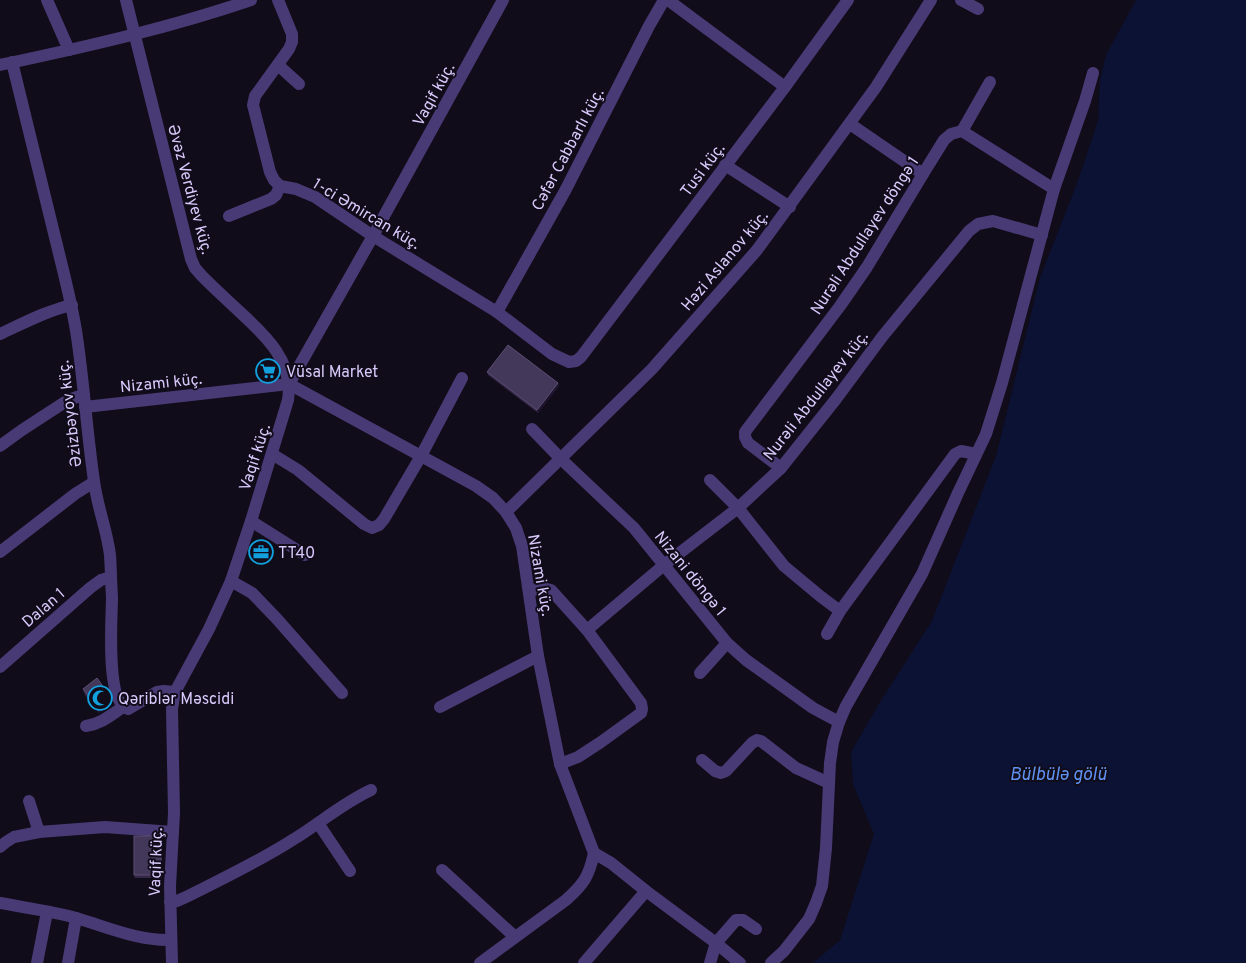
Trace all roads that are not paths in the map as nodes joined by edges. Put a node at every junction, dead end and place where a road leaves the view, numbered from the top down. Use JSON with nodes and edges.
{"nodes":[{"id":1,"x":47,"y":0,"type":"edge"},
{"id":2,"x":126,"y":0,"type":"edge"},
{"id":3,"x":251,"y":0,"type":"edge"},
{"id":4,"x":278,"y":0,"type":"edge"},
{"id":5,"x":503,"y":0,"type":"edge"},
{"id":6,"x":664,"y":0,"type":"edge"},
{"id":7,"x":668,"y":0,"type":"edge"},
{"id":8,"x":848,"y":0,"type":"edge"},
{"id":9,"x":931,"y":0,"type":"edge"},
{"id":10,"x":961,"y":0,"type":"edge"},
{"id":11,"x":978,"y":9,"type":"dead end"},
{"id":12,"x":134,"y":35,"type":"junction"},
{"id":13,"x":69,"y":50,"type":"junction"},
{"id":14,"x":6,"y":63,"type":"edge"},
{"id":15,"x":278,"y":65,"type":"junction"},
{"id":16,"x":1093,"y":74,"type":"dead end"},
{"id":17,"x":990,"y":82,"type":"dead end"},
{"id":18,"x":299,"y":84,"type":"dead end"},
{"id":19,"x":785,"y":87,"type":"junction"},
{"id":20,"x":850,"y":124,"type":"junction"},
{"id":21,"x":962,"y":131,"type":"junction"},
{"id":22,"x":725,"y":165,"type":"junction"},
{"id":23,"x":923,"y":174,"type":"junction"},
{"id":24,"x":280,"y":186,"type":"junction"},
{"id":25,"x":1054,"y":189,"type":"junction"},
{"id":26,"x":790,"y":207,"type":"junction"},
{"id":27,"x":229,"y":216,"type":"dead end"},
{"id":28,"x":1042,"y":235,"type":"junction"},
{"id":29,"x":373,"y":236,"type":"junction"},
{"id":30,"x":72,"y":305,"type":"junction"},
{"id":31,"x":496,"y":312,"type":"junction"},
{"id":32,"x":0,"y":334,"type":"edge"},
{"id":33,"x":581,"y":357,"type":"joint"},
{"id":34,"x":462,"y":378,"type":"dead end"},
{"id":35,"x":289,"y":384,"type":"junction"},
{"id":36,"x":84,"y":401,"type":"junction"},
{"id":37,"x":532,"y":429,"type":"dead end"},
{"id":38,"x":0,"y":446,"type":"edge"},
{"id":39,"x":272,"y":454,"type":"junction"},
{"id":40,"x":976,"y":454,"type":"junction"},
{"id":41,"x":422,"y":456,"type":"junction"},
{"id":42,"x":561,"y":458,"type":"junction"},
{"id":43,"x":781,"y":468,"type":"junction"},
{"id":44,"x":710,"y":480,"type":"dead end"},
{"id":45,"x":94,"y":482,"type":"junction"},
{"id":46,"x":738,"y":508,"type":"junction"},
{"id":47,"x":506,"y":512,"type":"junction"},
{"id":48,"x":251,"y":521,"type":"junction"},
{"id":49,"x":0,"y":552,"type":"edge"},
{"id":50,"x":305,"y":555,"type":"dead end"},
{"id":51,"x":664,"y":565,"type":"junction"},
{"id":52,"x":111,"y":576,"type":"junction"},
{"id":53,"x":231,"y":580,"type":"junction"},
{"id":54,"x":530,"y":590,"type":"junction"},
{"id":55,"x":840,"y":611,"type":"junction"},
{"id":56,"x":587,"y":630,"type":"junction"},
{"id":57,"x":827,"y":634,"type":"dead end"},
{"id":58,"x":727,"y":643,"type":"junction"},
{"id":59,"x":538,"y":656,"type":"junction"},
{"id":60,"x":0,"y":667,"type":"edge"},
{"id":61,"x":700,"y":673,"type":"dead end"},
{"id":62,"x":176,"y":692,"type":"junction"},
{"id":63,"x":342,"y":693,"type":"dead end"},
{"id":64,"x":123,"y":707,"type":"junction"},
{"id":65,"x":440,"y":707,"type":"dead end"},
{"id":66,"x":839,"y":722,"type":"junction"},
{"id":67,"x":86,"y":726,"type":"dead end"},
{"id":68,"x":702,"y":760,"type":"dead end"},
{"id":69,"x":560,"y":764,"type":"junction"},
{"id":70,"x":829,"y":784,"type":"junction"},
{"id":71,"x":371,"y":790,"type":"dead end"},
{"id":72,"x":29,"y":801,"type":"dead end"},
{"id":73,"x":318,"y":823,"type":"junction"},
{"id":74,"x":39,"y":832,"type":"junction"},
{"id":75,"x":173,"y":832,"type":"junction"},
{"id":76,"x":2,"y":841,"type":"edge"},
{"id":77,"x":594,"y":853,"type":"junction"},
{"id":78,"x":442,"y":870,"type":"dead end"},
{"id":79,"x":350,"y":872,"type":"dead end"},
{"id":80,"x":646,"y":891,"type":"junction"},
{"id":81,"x":170,"y":902,"type":"junction"},
{"id":82,"x":0,"y":903,"type":"edge"},
{"id":83,"x":47,"y":912,"type":"junction"},
{"id":84,"x":76,"y":918,"type":"junction"},
{"id":85,"x":756,"y":928,"type":"dead end"},
{"id":86,"x":514,"y":936,"type":"junction"},
{"id":87,"x":171,"y":940,"type":"junction"},
{"id":88,"x":716,"y":943,"type":"junction"},
{"id":89,"x":37,"y":963,"type":"edge"},
{"id":90,"x":68,"y":963,"type":"edge"},
{"id":91,"x":172,"y":963,"type":"edge"},
{"id":92,"x":480,"y":963,"type":"edge"},
{"id":93,"x":584,"y":963,"type":"edge"},
{"id":94,"x":710,"y":963,"type":"edge"},
{"id":95,"x":740,"y":963,"type":"edge"},
{"id":96,"x":771,"y":963,"type":"edge"}],
"edges":[{"from":1,"to":13,"type":"street"},
{"from":2,"to":12,"type":"street","name":"Əvəz Verdiyev küç."},
{"from":3,"to":12,"type":"street"},
{"from":4,"to":15,"type":"street"},
{"from":5,"to":29,"type":"street","name":"Vaqif küç."},
{"from":6,"to":31,"type":"street","name":"Cəfər Cabbarlı küç."},
{"from":7,"to":19,"type":"street"},
{"from":8,"to":19,"type":"street","name":"Tusi küç."},
{"from":9,"to":20,"type":"street","name":"Həzi Aslanov küç."},
{"from":10,"to":11,"type":"street"},
{"from":12,"to":13,"type":"street"},
{"from":12,"to":35,"type":"street","name":"Əvəz Verdiyev küç."},
{"from":13,"to":14,"type":"street"},
{"from":14,"to":30,"type":"street","name":"Əzizbəyov küç."},
{"from":15,"to":18,"type":"street"},
{"from":15,"to":24,"type":"street"},
{"from":16,"to":25,"type":"street"},
{"from":17,"to":21,"type":"street"},
{"from":19,"to":22,"type":"street","name":"Tusi küç."},
{"from":20,"to":23,"type":"street"},
{"from":20,"to":26,"type":"street","name":"Həzi Aslanov küç."},
{"from":21,"to":23,"type":"street","name":"Nurəli Abdullayev döngə 1"},
{"from":21,"to":25,"type":"street"},
{"from":22,"to":26,"type":"street"},
{"from":22,"to":33,"type":"street","name":"Tusi küç."},
{"from":23,"to":43,"type":"street","name":"Nurəli Abdullayev döngə 1"},
{"from":24,"to":27,"type":"street"},
{"from":24,"to":29,"type":"street","name":"1-ci Əmircan küç."},
{"from":25,"to":28,"type":"street"},
{"from":26,"to":42,"type":"street","name":"Həzi Aslanov küç."},
{"from":28,"to":40,"type":"street"},
{"from":28,"to":43,"type":"street","name":"Nurəli Abdullayev küç."},
{"from":29,"to":31,"type":"street","name":"1-ci Əmircan küç."},
{"from":29,"to":35,"type":"street","name":"Vaqif küç."},
{"from":30,"to":32,"type":"street"},
{"from":30,"to":36,"type":"street","name":"Əzizbəyov küç."},
{"from":31,"to":33,"type":"street","name":"1-ci Əmircan küç."},
{"from":34,"to":41,"type":"street"},
{"from":35,"to":36,"type":"street","name":"Nizami küç."},
{"from":35,"to":39,"type":"street","name":"Vaqif küç."},
{"from":35,"to":41,"type":"street","name":"Nizami küç."},
{"from":36,"to":38,"type":"street","name":"Nizami küç."},
{"from":36,"to":45,"type":"street","name":"Əzizbəyov küç."},
{"from":37,"to":42,"type":"street","name":"Nizani döngə 1"},
{"from":39,"to":41,"type":"street"},
{"from":39,"to":48,"type":"street","name":"Vaqif küç."},
{"from":40,"to":55,"type":"street"},
{"from":40,"to":66,"type":"street"},
{"from":41,"to":47,"type":"street","name":"Nizami küç."},
{"from":42,"to":47,"type":"street","name":"Həzi Aslanov küç."},
{"from":42,"to":51,"type":"street","name":"Nizani döngə 1"},
{"from":43,"to":46,"type":"street","name":"Nurəli Abdullayev küç."},
{"from":44,"to":46,"type":"street"},
{"from":45,"to":49,"type":"street"},
{"from":45,"to":52,"type":"street","name":"Əzizbəyov küç."},
{"from":46,"to":51,"type":"street","name":"Nurəli Abdullayev küç."},
{"from":46,"to":55,"type":"street"},
{"from":47,"to":54,"type":"street","name":"Nizami küç."},
{"from":48,"to":50,"type":"street"},
{"from":48,"to":53,"type":"street","name":"Vaqif küç."},
{"from":51,"to":56,"type":"street","name":"Nurəli Abdullayev küç."},
{"from":51,"to":58,"type":"street","name":"Nizani döngə 1"},
{"from":52,"to":60,"type":"street","name":"Dalan 1"},
{"from":52,"to":64,"type":"street","name":"Əzizbəyov küç."},
{"from":53,"to":62,"type":"street","name":"Vaqif küç."},
{"from":53,"to":63,"type":"street"},
{"from":54,"to":56,"type":"street"},
{"from":54,"to":59,"type":"street","name":"Nizami küç."},
{"from":55,"to":57,"type":"street"},
{"from":56,"to":69,"type":"street"},
{"from":58,"to":61,"type":"street"},
{"from":58,"to":66,"type":"street","name":"Nizani döngə 1"},
{"from":59,"to":65,"type":"street"},
{"from":59,"to":69,"type":"street","name":"Nizami küç."},
{"from":62,"to":64,"type":"street"},
{"from":62,"to":75,"type":"street","name":"Vaqif küç."},
{"from":64,"to":67,"type":"street"},
{"from":66,"to":70,"type":"street"},
{"from":68,"to":70,"type":"street"},
{"from":69,"to":77,"type":"street","name":"Nizami küç."},
{"from":70,"to":96,"type":"street"},
{"from":71,"to":73,"type":"street"},
{"from":72,"to":74,"type":"street"},
{"from":73,"to":79,"type":"street"},
{"from":73,"to":81,"type":"street"},
{"from":74,"to":75,"type":"street"},
{"from":74,"to":76,"type":"street"},
{"from":75,"to":81,"type":"street","name":"Vaqif küç."},
{"from":77,"to":80,"type":"street"},
{"from":77,"to":86,"type":"street"},
{"from":78,"to":86,"type":"street"},
{"from":80,"to":88,"type":"street"},
{"from":80,"to":93,"type":"street"},
{"from":81,"to":87,"type":"street","name":"Vaqif küç."},
{"from":82,"to":83,"type":"street"},
{"from":83,"to":84,"type":"street"},
{"from":83,"to":89,"type":"street"},
{"from":84,"to":87,"type":"street"},
{"from":84,"to":90,"type":"street"},
{"from":85,"to":88,"type":"street"},
{"from":86,"to":92,"type":"street"},
{"from":87,"to":91,"type":"street","name":"Vaqif küç."},
{"from":88,"to":94,"type":"street"},
{"from":88,"to":95,"type":"street"}]}
